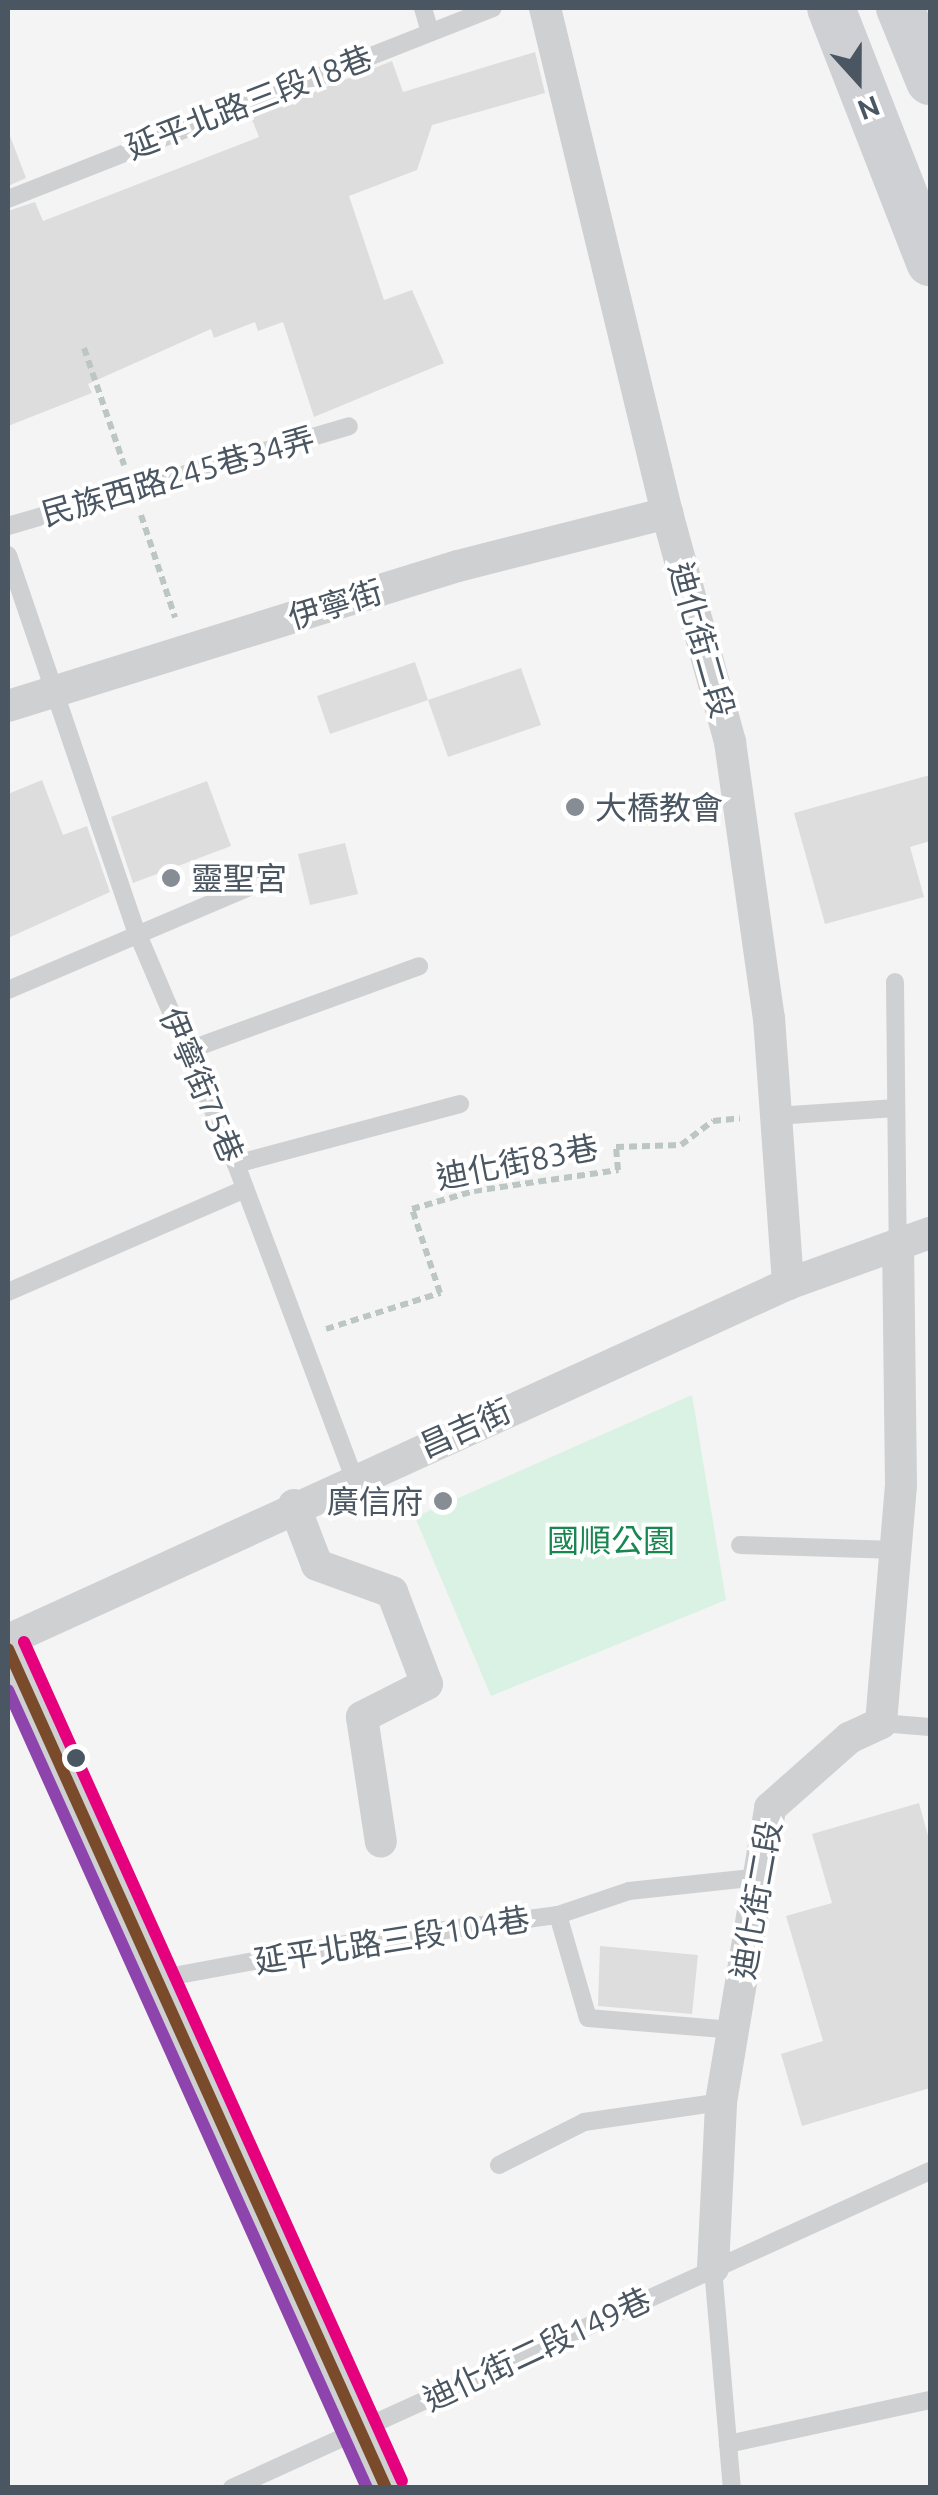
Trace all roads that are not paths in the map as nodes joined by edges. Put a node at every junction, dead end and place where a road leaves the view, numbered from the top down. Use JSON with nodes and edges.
{"nodes":[{"id":1,"x":423,"y":8,"type":"edge"},
{"id":2,"x":492,"y":8,"type":"edge"},
{"id":3,"x":545,"y":8,"type":"edge"},
{"id":4,"x":831,"y":8,"type":"edge"},
{"id":5,"x":900,"y":8,"type":"edge"},
{"id":6,"x":430,"y":32,"type":"junction"},
{"id":7,"x":930,"y":82,"type":"edge"},
{"id":8,"x":8,"y":199,"type":"edge"},
{"id":9,"x":930,"y":262,"type":"edge"},
{"id":10,"x":349,"y":426,"type":"dead end"},
{"id":11,"x":666,"y":514,"type":"junction"},
{"id":12,"x":8,"y":526,"type":"edge"},
{"id":13,"x":8,"y":555,"type":"edge"},
{"id":14,"x":54,"y":691,"type":"junction"},
{"id":15,"x":8,"y":706,"type":"edge"},
{"id":16,"x":257,"y":884,"type":"dead end"},
{"id":17,"x":136,"y":930,"type":"junction"},
{"id":18,"x":418,"y":966,"type":"dead end"},
{"id":19,"x":894,"y":982,"type":"dead end"},
{"id":20,"x":8,"y":990,"type":"edge"},
{"id":21,"x":186,"y":1051,"type":"junction"},
{"id":22,"x":460,"y":1104,"type":"dead end"},
{"id":23,"x":896,"y":1108,"type":"junction"},
{"id":24,"x":775,"y":1116,"type":"junction"},
{"id":25,"x":236,"y":1164,"type":"junction"},
{"id":26,"x":245,"y":1189,"type":"junction"},
{"id":27,"x":930,"y":1234,"type":"edge"},
{"id":28,"x":898,"y":1247,"type":"junction"},
{"id":29,"x":788,"y":1284,"type":"junction"},
{"id":30,"x":8,"y":1292,"type":"edge"},
{"id":31,"x":354,"y":1478,"type":"junction"},
{"id":32,"x":294,"y":1505,"type":"junction"},
{"id":33,"x":740,"y":1546,"type":"dead end"},
{"id":34,"x":897,"y":1550,"type":"junction"},
{"id":35,"x":8,"y":1640,"type":"edge"},
{"id":36,"x":8,"y":1648,"type":"edge"},
{"id":37,"x":882,"y":1723,"type":"junction"},
{"id":38,"x":930,"y":1727,"type":"edge"},
{"id":39,"x":382,"y":1842,"type":"dead end"},
{"id":40,"x":762,"y":1877,"type":"junction"},
{"id":41,"x":558,"y":1915,"type":"junction"},
{"id":42,"x":156,"y":1979,"type":"junction"},
{"id":43,"x":733,"y":2030,"type":"junction"},
{"id":44,"x":721,"y":2102,"type":"junction"},
{"id":45,"x":499,"y":2164,"type":"dead end"},
{"id":46,"x":930,"y":2170,"type":"edge"},
{"id":47,"x":713,"y":2268,"type":"junction"},
{"id":48,"x":930,"y":2400,"type":"edge"},
{"id":49,"x":360,"y":2430,"type":"junction"},
{"id":50,"x":728,"y":2444,"type":"junction"},
{"id":51,"x":232,"y":2488,"type":"edge"},
{"id":52,"x":386,"y":2488,"type":"edge"},
{"id":53,"x":732,"y":2488,"type":"edge"}],
"edges":[{"from":1,"to":6,"type":"lane"},
{"from":2,"to":6,"type":"lane","name":"延平北路三段18巷"},
{"from":3,"to":11,"type":"street","name":"迪化街二段"},
{"from":4,"to":9,"type":"main road"},
{"from":5,"to":7,"type":"main road"},
{"from":6,"to":8,"type":"lane","name":"延平北路三段18巷"},
{"from":10,"to":12,"type":"lane","name":"民族西路245巷34弄"},
{"from":11,"to":14,"type":"street","name":"伊寧街"},
{"from":11,"to":24,"type":"street","name":"迪化街二段"},
{"from":13,"to":14,"type":"lane","name":"伊寧街75巷"},
{"from":14,"to":15,"type":"street","name":"伊寧街"},
{"from":14,"to":17,"type":"lane","name":"伊寧街75巷"},
{"from":16,"to":17,"type":"lane"},
{"from":17,"to":20,"type":"lane"},
{"from":17,"to":21,"type":"lane","name":"伊寧街75巷"},
{"from":18,"to":21,"type":"lane"},
{"from":19,"to":23,"type":"lane"},
{"from":21,"to":25,"type":"lane","name":"伊寧街75巷"},
{"from":22,"to":25,"type":"lane"},
{"from":23,"to":24,"type":"lane"},
{"from":23,"to":28,"type":"lane"},
{"from":24,"to":29,"type":"street","name":"迪化街二段"},
{"from":25,"to":26,"type":"lane","name":"伊寧街75巷"},
{"from":26,"to":30,"type":"lane"},
{"from":26,"to":31,"type":"lane","name":"伊寧街75巷"},
{"from":27,"to":28,"type":"street","name":"昌吉街"},
{"from":28,"to":29,"type":"street","name":"昌吉街"},
{"from":28,"to":34,"type":"street"},
{"from":29,"to":31,"type":"street","name":"昌吉街"},
{"from":31,"to":32,"type":"street","name":"昌吉街"},
{"from":32,"to":35,"type":"street","name":"昌吉街"},
{"from":32,"to":39,"type":"street"},
{"from":33,"to":34,"type":"lane"},
{"from":34,"to":37,"type":"street"},
{"from":36,"to":42,"type":"street"},
{"from":37,"to":38,"type":"lane"},
{"from":37,"to":40,"type":"street","name":"迪化街二段"},
{"from":40,"to":41,"type":"lane"},
{"from":40,"to":43,"type":"street","name":"迪化街二段"},
{"from":41,"to":42,"type":"lane","name":"延平北路三段104巷"},
{"from":41,"to":43,"type":"lane","name":"延平北路三段104巷"},
{"from":42,"to":49,"type":"street"},
{"from":43,"to":44,"type":"street","name":"迪化街二段"},
{"from":44,"to":45,"type":"lane"},
{"from":44,"to":47,"type":"street","name":"迪化街二段"},
{"from":46,"to":47,"type":"lane","name":"迪化街二段149巷"},
{"from":47,"to":49,"type":"lane","name":"迪化街二段149巷"},
{"from":47,"to":50,"type":"lane","name":"迪化街二段"},
{"from":48,"to":50,"type":"lane"},
{"from":49,"to":51,"type":"lane","name":"迪化街二段149巷"},
{"from":49,"to":52,"type":"street"},
{"from":50,"to":53,"type":"lane","name":"迪化街二段"}]}
